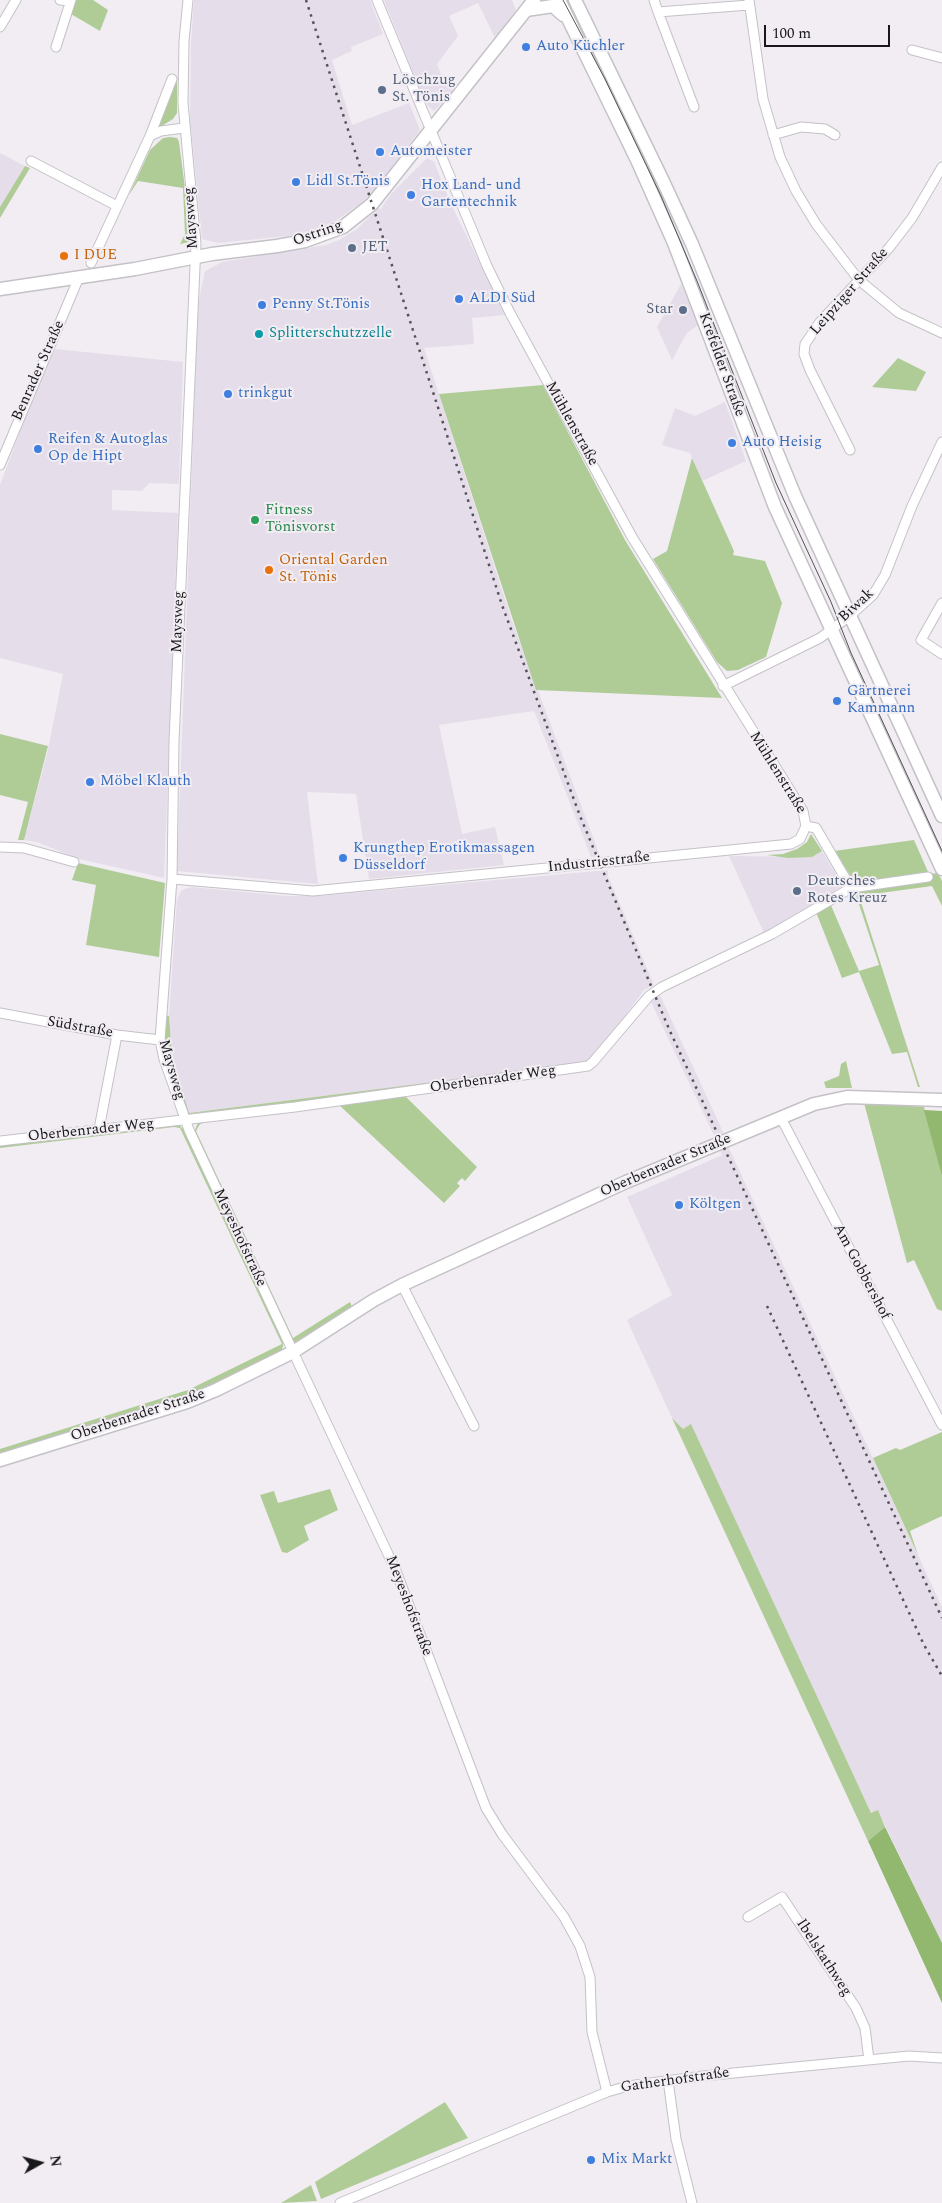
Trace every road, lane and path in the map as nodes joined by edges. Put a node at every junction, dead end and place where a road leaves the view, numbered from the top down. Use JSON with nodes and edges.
{"nodes":[{"id":1,"x":16,"y":0,"type":"edge"},
{"id":2,"x":60,"y":0,"type":"edge"},
{"id":3,"x":188,"y":0,"type":"edge"},
{"id":4,"x":377,"y":0,"type":"edge"},
{"id":5,"x":558,"y":0,"type":"edge"},
{"id":6,"x":575,"y":0,"type":"edge"},
{"id":7,"x":654,"y":0,"type":"edge"},
{"id":8,"x":70,"y":1,"type":"edge"},
{"id":9,"x":749,"y":2,"type":"edge"},
{"id":10,"x":530,"y":5,"type":"edge"},
{"id":11,"x":658,"y":12,"type":"junction"},
{"id":12,"x":568,"y":21,"type":"junction"},
{"id":13,"x":0,"y":27,"type":"edge"},
{"id":14,"x":56,"y":47,"type":"dead end"},
{"id":15,"x":912,"y":50,"type":"dead end"},
{"id":16,"x":942,"y":58,"type":"edge"},
{"id":17,"x":172,"y":79,"type":"dead end"},
{"id":18,"x":694,"y":107,"type":"dead end"},
{"id":19,"x":184,"y":128,"type":"junction"},
{"id":20,"x":430,"y":130,"type":"junction"},
{"id":21,"x":773,"y":135,"type":"junction"},
{"id":22,"x":835,"y":135,"type":"dead end"},
{"id":23,"x":150,"y":136,"type":"junction"},
{"id":24,"x":31,"y":161,"type":"dead end"},
{"id":25,"x":942,"y":167,"type":"edge"},
{"id":26,"x":117,"y":206,"type":"junction"},
{"id":27,"x":195,"y":258,"type":"junction"},
{"id":28,"x":91,"y":262,"type":"dead end"},
{"id":29,"x":79,"y":276,"type":"junction"},
{"id":30,"x":859,"y":280,"type":"junction"},
{"id":31,"x":0,"y":288,"type":"edge"},
{"id":32,"x":942,"y":332,"type":"edge"},
{"id":33,"x":942,"y":442,"type":"edge"},
{"id":34,"x":850,"y":450,"type":"dead end"},
{"id":35,"x":0,"y":465,"type":"edge"},
{"id":36,"x":942,"y":603,"type":"edge"},
{"id":37,"x":851,"y":615,"type":"junction"},
{"id":38,"x":831,"y":630,"type":"junction"},
{"id":39,"x":942,"y":654,"type":"edge"},
{"id":40,"x":723,"y":686,"type":"junction"},
{"id":41,"x":942,"y":816,"type":"edge"},
{"id":42,"x":806,"y":826,"type":"junction"},
{"id":43,"x":0,"y":847,"type":"edge"},
{"id":44,"x":74,"y":862,"type":"dead end"},
{"id":45,"x":942,"y":869,"type":"edge"},
{"id":46,"x":928,"y":877,"type":"dead end"},
{"id":47,"x":172,"y":879,"type":"junction"},
{"id":48,"x":851,"y":888,"type":"junction"},
{"id":49,"x":0,"y":1013,"type":"edge"},
{"id":50,"x":117,"y":1035,"type":"junction"},
{"id":51,"x":160,"y":1040,"type":"junction"},
{"id":52,"x":942,"y":1100,"type":"edge"},
{"id":53,"x":185,"y":1117,"type":"junction"},
{"id":54,"x":781,"y":1118,"type":"junction"},
{"id":55,"x":100,"y":1127,"type":"junction"},
{"id":56,"x":0,"y":1141,"type":"edge"},
{"id":57,"x":402,"y":1285,"type":"junction"},
{"id":58,"x":293,"y":1352,"type":"junction"},
{"id":59,"x":942,"y":1425,"type":"edge"},
{"id":60,"x":474,"y":1426,"type":"dead end"},
{"id":61,"x":0,"y":1460,"type":"edge"},
{"id":62,"x":748,"y":1917,"type":"dead end"},
{"id":63,"x":942,"y":2058,"type":"edge"},
{"id":64,"x":869,"y":2060,"type":"junction"},
{"id":65,"x":668,"y":2080,"type":"junction"},
{"id":66,"x":607,"y":2092,"type":"junction"},
{"id":67,"x":340,"y":2203,"type":"edge"},
{"id":68,"x":692,"y":2203,"type":"edge"}],
"edges":[{"from":1,"to":13,"type":"street"},
{"from":2,"to":8,"type":"street"},
{"from":3,"to":19,"type":"street"},
{"from":4,"to":20,"type":"street","name":"Mühlenstraße"},
{"from":5,"to":12,"type":"main road","name":"Krefelder Straße"},
{"from":6,"to":37,"type":"main road","name":"Krefelder Straße"},
{"from":7,"to":11,"type":"street"},
{"from":8,"to":14,"type":"street"},
{"from":9,"to":11,"type":"street"},
{"from":9,"to":21,"type":"street"},
{"from":10,"to":12,"type":"main road"},
{"from":10,"to":20,"type":"main road","name":"Ostring"},
{"from":11,"to":18,"type":"street"},
{"from":12,"to":38,"type":"main road","name":"Krefelder Straße"},
{"from":15,"to":16,"type":"street"},
{"from":17,"to":23,"type":"street"},
{"from":19,"to":23,"type":"street"},
{"from":19,"to":27,"type":"street","name":"Maysweg"},
{"from":20,"to":27,"type":"main road","name":"Ostring"},
{"from":20,"to":40,"type":"street","name":"Mühlenstraße"},
{"from":21,"to":22,"type":"street"},
{"from":21,"to":30,"type":"street"},
{"from":23,"to":26,"type":"street"},
{"from":24,"to":26,"type":"street"},
{"from":25,"to":30,"type":"street","name":"Leipziger Straße"},
{"from":26,"to":28,"type":"street"},
{"from":27,"to":29,"type":"main road","name":"Ostring"},
{"from":27,"to":47,"type":"street","name":"Maysweg"},
{"from":29,"to":31,"type":"main road","name":"Ostring"},
{"from":29,"to":35,"type":"street","name":"Benrader Straße"},
{"from":30,"to":32,"type":"street"},
{"from":30,"to":34,"type":"street","name":"Leipziger Straße"},
{"from":33,"to":37,"type":"street","name":"Biwak"},
{"from":36,"to":39,"type":"street"},
{"from":37,"to":38,"type":"street","name":"Biwak"},
{"from":37,"to":41,"type":"main road","name":"Krefelder Straße"},
{"from":38,"to":40,"type":"street","name":"Biwak"},
{"from":38,"to":45,"type":"main road","name":"Krefelder Straße"},
{"from":40,"to":42,"type":"street","name":"Mühlenstraße"},
{"from":42,"to":47,"type":"street","name":"Industriestraße"},
{"from":42,"to":48,"type":"street"},
{"from":43,"to":44,"type":"street"},
{"from":46,"to":48,"type":"street","name":"Oberbenrader Weg"},
{"from":47,"to":51,"type":"street","name":"Maysweg"},
{"from":48,"to":53,"type":"street","name":"Oberbenrader Weg"},
{"from":49,"to":50,"type":"street","name":"Südstraße"},
{"from":50,"to":51,"type":"street","name":"Südstraße"},
{"from":50,"to":55,"type":"street"},
{"from":51,"to":53,"type":"street","name":"Maysweg"},
{"from":52,"to":54,"type":"main road","name":"Oberbenrader Straße"},
{"from":53,"to":55,"type":"street","name":"Oberbenrader Weg"},
{"from":53,"to":58,"type":"street","name":"Meyeshofstraße"},
{"from":54,"to":57,"type":"main road","name":"Oberbenrader Straße"},
{"from":54,"to":59,"type":"street","name":"Am Gobbershof"},
{"from":55,"to":56,"type":"street","name":"Oberbenrader Weg"},
{"from":57,"to":58,"type":"main road","name":"Oberbenrader Straße"},
{"from":57,"to":60,"type":"street"},
{"from":58,"to":61,"type":"main road","name":"Oberbenrader Straße"},
{"from":58,"to":66,"type":"street","name":"Meyeshofstraße"},
{"from":62,"to":64,"type":"street","name":"Ibelskathweg"},
{"from":63,"to":64,"type":"street","name":"Gatherhofstraße"},
{"from":64,"to":65,"type":"street","name":"Gatherhofstraße"},
{"from":65,"to":66,"type":"street","name":"Gatherhofstraße"},
{"from":65,"to":68,"type":"street"},
{"from":66,"to":67,"type":"street","name":"Gatherhofstraße"}]}
